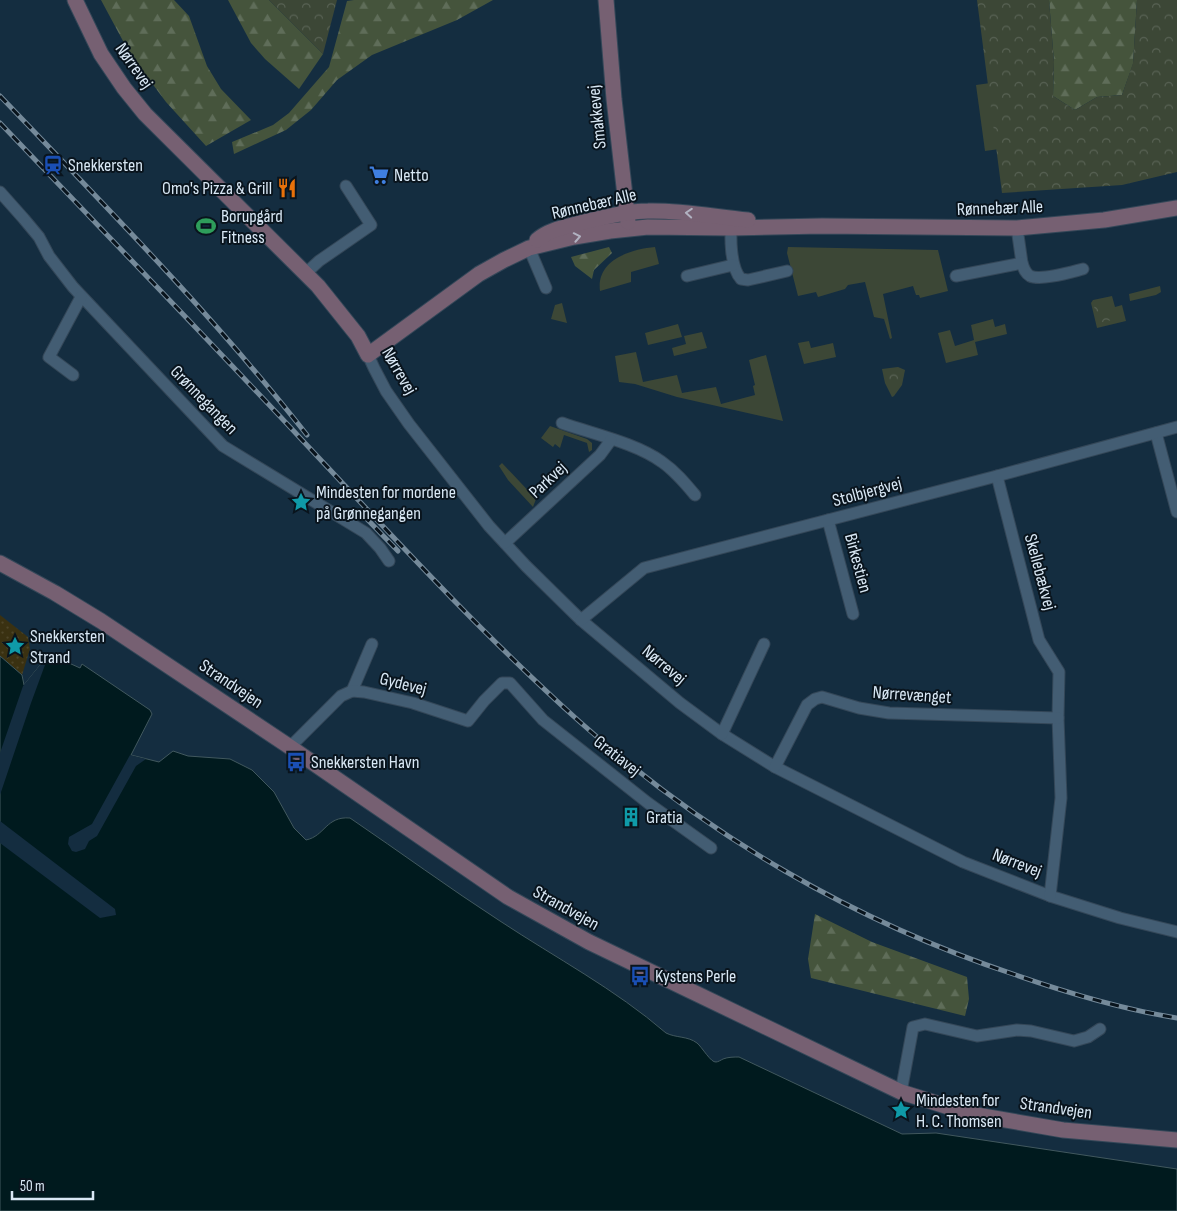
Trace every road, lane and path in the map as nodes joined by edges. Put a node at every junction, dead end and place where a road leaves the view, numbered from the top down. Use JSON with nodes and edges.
{"nodes":[{"id":1,"x":75,"y":0,"type":"edge"},
{"id":2,"x":606,"y":0,"type":"edge"},
{"id":3,"x":346,"y":186,"type":"dead end"},
{"id":4,"x":0,"y":192,"type":"edge"},
{"id":5,"x":1177,"y":208,"type":"edge"},
{"id":6,"x":626,"y":213,"type":"junction"},
{"id":7,"x":732,"y":223,"type":"junction"},
{"id":8,"x":1017,"y":228,"type":"junction"},
{"id":9,"x":629,"y":229,"type":"junction"},
{"id":10,"x":529,"y":248,"type":"junction"},
{"id":11,"x":1022,"y":263,"type":"junction"},
{"id":12,"x":733,"y":265,"type":"junction"},
{"id":13,"x":1083,"y":269,"type":"dead end"},
{"id":14,"x":787,"y":270,"type":"dead end"},
{"id":15,"x":306,"y":273,"type":"junction"},
{"id":16,"x":687,"y":276,"type":"dead end"},
{"id":17,"x":956,"y":276,"type":"dead end"},
{"id":18,"x":546,"y":288,"type":"dead end"},
{"id":19,"x":81,"y":297,"type":"junction"},
{"id":20,"x":368,"y":355,"type":"junction"},
{"id":21,"x":73,"y":375,"type":"dead end"},
{"id":22,"x":562,"y":423,"type":"dead end"},
{"id":23,"x":1177,"y":427,"type":"edge"},
{"id":24,"x":1156,"y":432,"type":"junction"},
{"id":25,"x":611,"y":440,"type":"junction"},
{"id":26,"x":997,"y":476,"type":"junction"},
{"id":27,"x":695,"y":494,"type":"dead end"},
{"id":28,"x":1177,"y":512,"type":"edge"},
{"id":29,"x":828,"y":520,"type":"junction"},
{"id":30,"x":505,"y":543,"type":"junction"},
{"id":31,"x":389,"y":561,"type":"dead end"},
{"id":32,"x":0,"y":563,"type":"edge"},
{"id":33,"x":853,"y":614,"type":"dead end"},
{"id":34,"x":581,"y":620,"type":"junction"},
{"id":35,"x":372,"y":644,"type":"dead end"},
{"id":36,"x":764,"y":644,"type":"dead end"},
{"id":37,"x":510,"y":683,"type":"joint"},
{"id":38,"x":352,"y":691,"type":"junction"},
{"id":39,"x":1058,"y":718,"type":"junction"},
{"id":40,"x":722,"y":734,"type":"junction"},
{"id":41,"x":290,"y":747,"type":"junction"},
{"id":42,"x":775,"y":767,"type":"junction"},
{"id":43,"x":711,"y":848,"type":"dead end"},
{"id":44,"x":1050,"y":896,"type":"junction"},
{"id":45,"x":1177,"y":932,"type":"edge"},
{"id":46,"x":1100,"y":1029,"type":"dead end"},
{"id":47,"x":901,"y":1092,"type":"junction"},
{"id":48,"x":1177,"y":1140,"type":"edge"}],
"edges":[{"from":1,"to":15,"type":"main road","name":"Nørrevej"},
{"from":2,"to":6,"type":"main road","name":"Smakkevej"},
{"from":3,"to":15,"type":"street"},
{"from":4,"to":19,"type":"street","name":"Grønnegangen"},
{"from":5,"to":8,"type":"main road","name":"Rønnebær Alle"},
{"from":7,"to":6,"type":"main road","name":"Rønnebær Alle","one_way":true},
{"from":6,"to":9,"type":"main road","name":"Smakkevej"},
{"from":6,"to":10,"type":"main road","name":"Rønnebær Alle"},
{"from":7,"to":8,"type":"main road","name":"Rønnebær Alle"},
{"from":7,"to":9,"type":"main road","name":"Rønnebær Alle"},
{"from":7,"to":12,"type":"street"},
{"from":8,"to":11,"type":"street"},
{"from":10,"to":9,"type":"main road","name":"Rønnebær Alle","one_way":true},
{"from":10,"to":18,"type":"street"},
{"from":10,"to":20,"type":"main road","name":"Rønnebær Alle"},
{"from":11,"to":13,"type":"street"},
{"from":11,"to":17,"type":"street"},
{"from":12,"to":14,"type":"street"},
{"from":12,"to":16,"type":"street"},
{"from":15,"to":20,"type":"main road","name":"Nørrevej"},
{"from":19,"to":21,"type":"street"},
{"from":19,"to":31,"type":"street","name":"Grønnegangen"},
{"from":20,"to":30,"type":"street","name":"Nørrevej"},
{"from":22,"to":25,"type":"street"},
{"from":23,"to":24,"type":"street","name":"Stolbjergvej"},
{"from":24,"to":26,"type":"street","name":"Stolbjergvej"},
{"from":24,"to":28,"type":"street"},
{"from":25,"to":27,"type":"street"},
{"from":25,"to":30,"type":"street","name":"Parkvej"},
{"from":26,"to":29,"type":"street","name":"Stolbjergvej"},
{"from":26,"to":39,"type":"street","name":"Skellebækvej"},
{"from":29,"to":33,"type":"street","name":"Birkestien"},
{"from":29,"to":34,"type":"street","name":"Stolbjergvej"},
{"from":30,"to":34,"type":"street","name":"Nørrevej"},
{"from":32,"to":41,"type":"main road","name":"Strandvejen"},
{"from":34,"to":40,"type":"street","name":"Nørrevej"},
{"from":35,"to":38,"type":"street"},
{"from":36,"to":40,"type":"street"},
{"from":37,"to":38,"type":"street","name":"Gydevej"},
{"from":37,"to":43,"type":"street","name":"Gratiavej"},
{"from":38,"to":41,"type":"street","name":"Gydevej"},
{"from":39,"to":42,"type":"street","name":"Nørrevænget"},
{"from":39,"to":44,"type":"street"},
{"from":40,"to":42,"type":"street","name":"Nørrevej"},
{"from":41,"to":47,"type":"main road","name":"Strandvejen"},
{"from":42,"to":44,"type":"street","name":"Nørrevej"},
{"from":44,"to":45,"type":"street","name":"Nørrevej"},
{"from":46,"to":47,"type":"street"},
{"from":47,"to":48,"type":"main road","name":"Strandvejen"}]}
